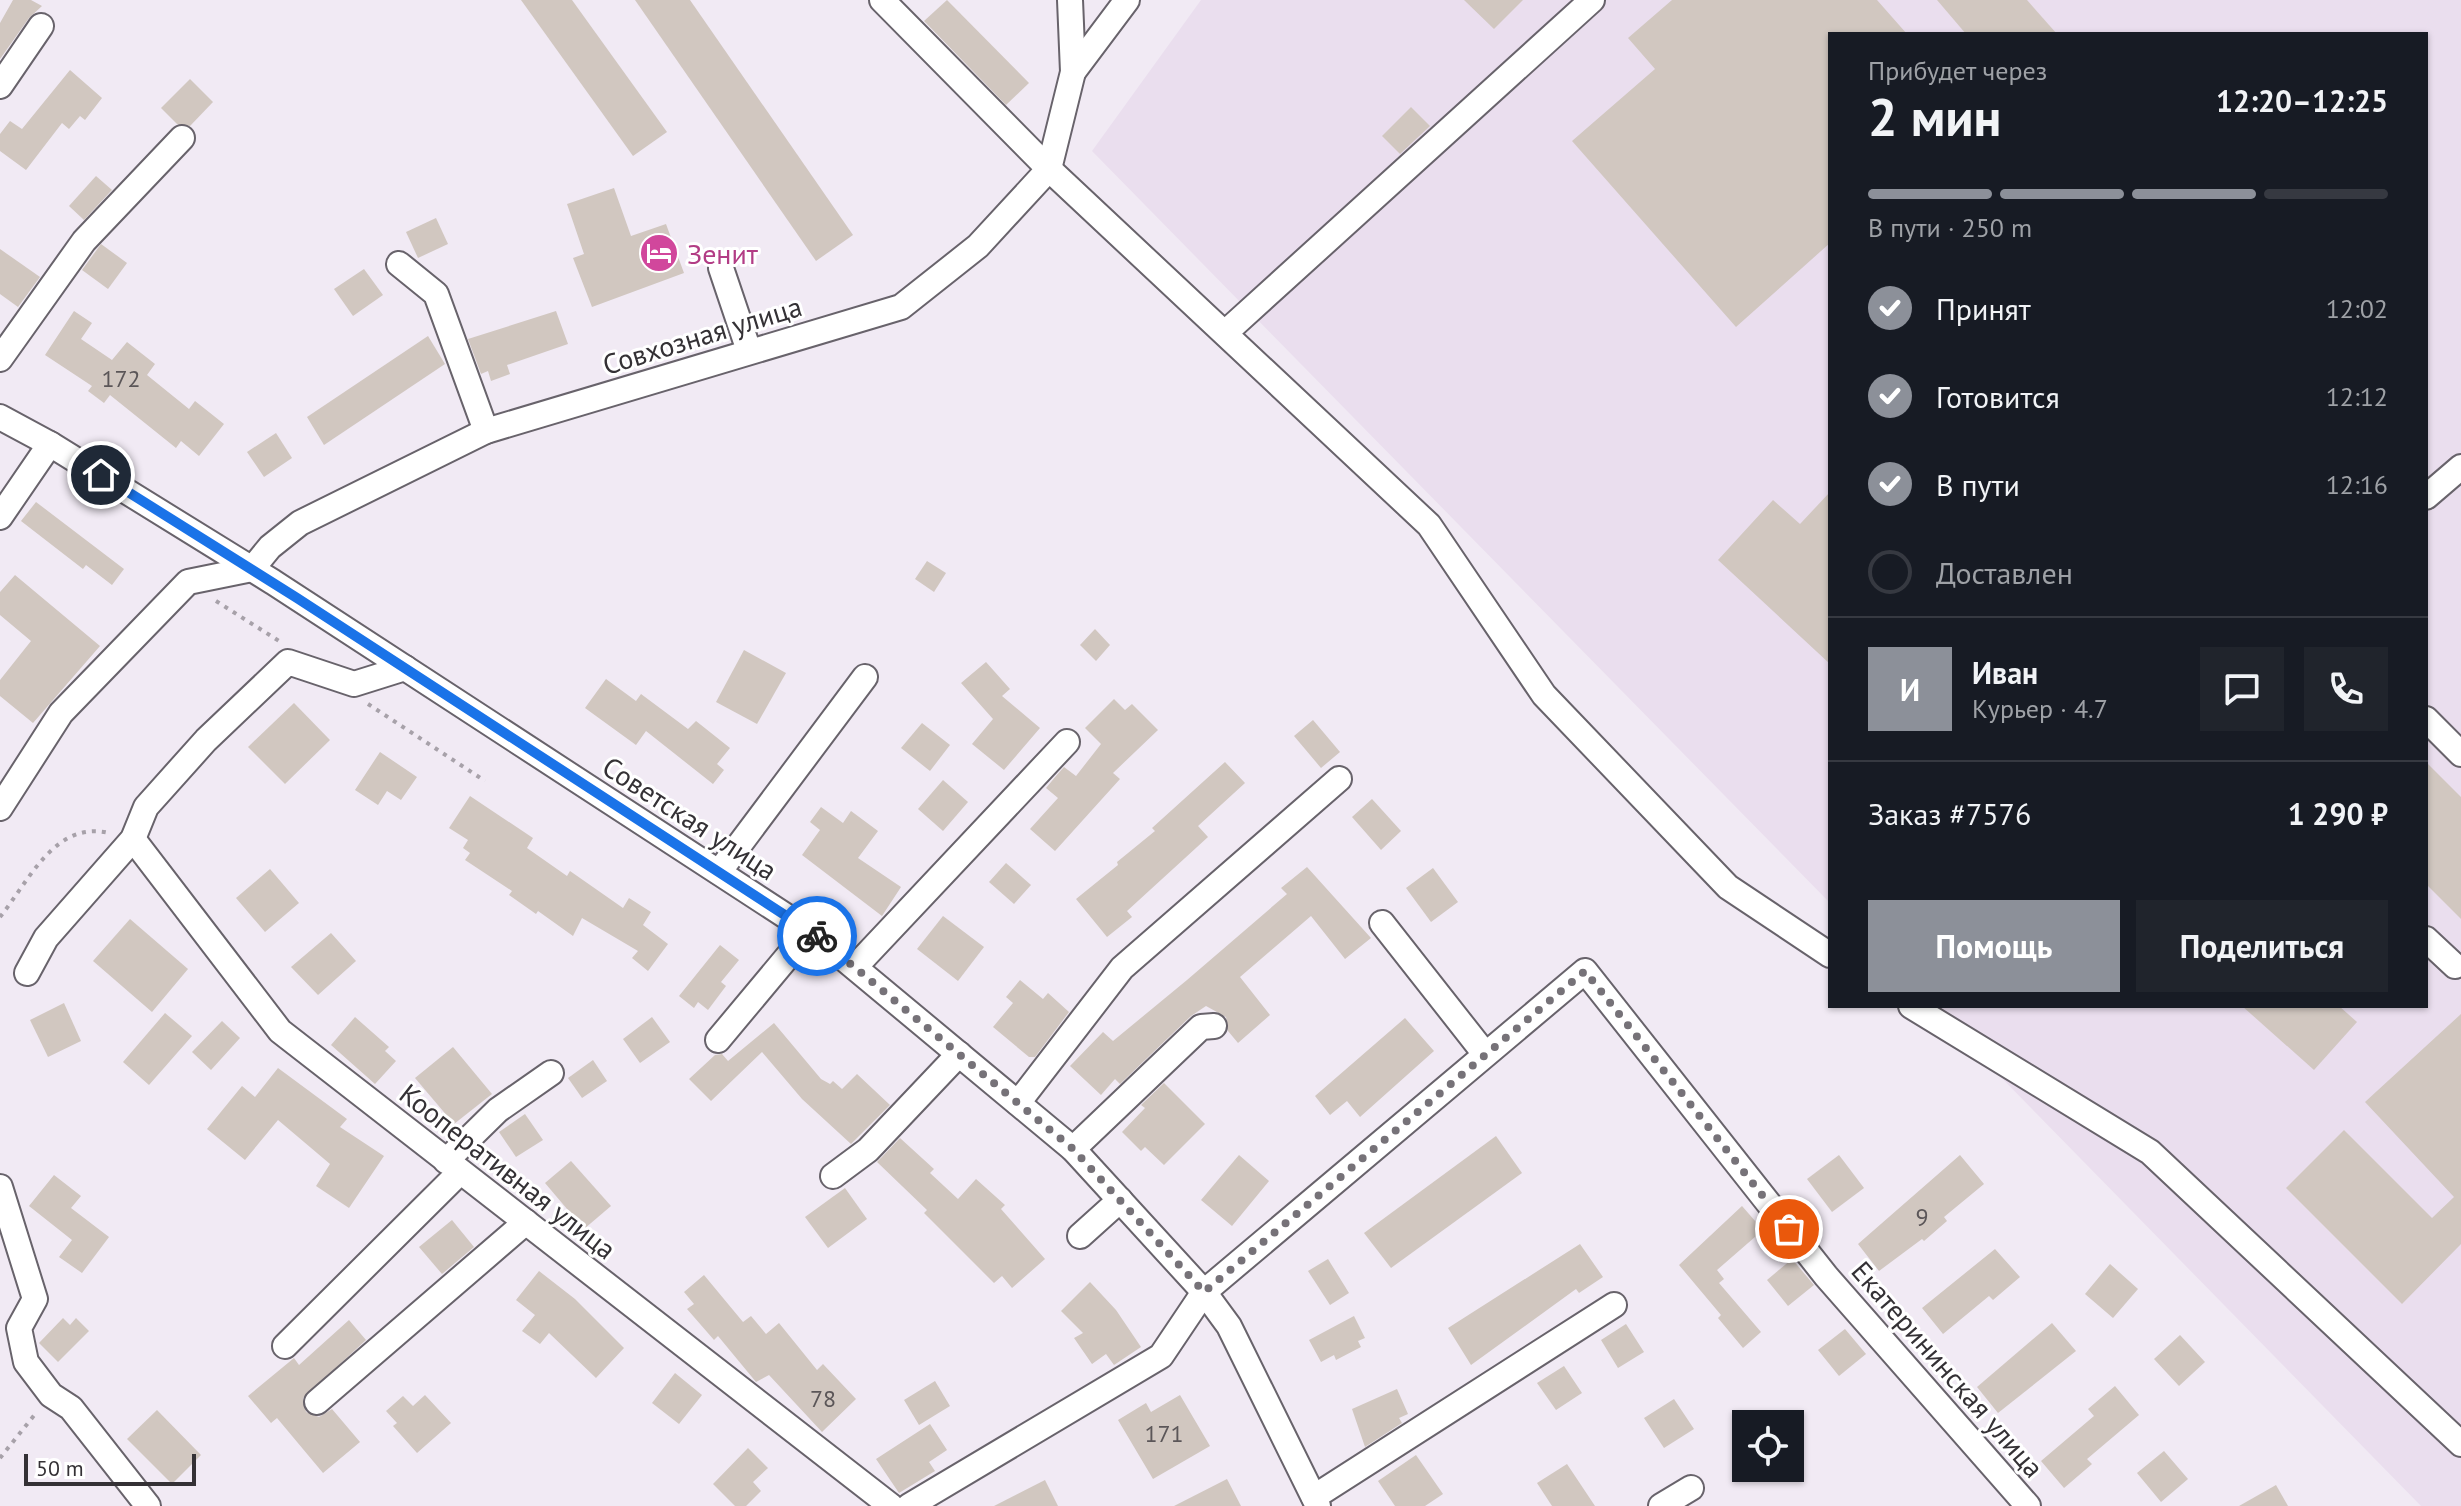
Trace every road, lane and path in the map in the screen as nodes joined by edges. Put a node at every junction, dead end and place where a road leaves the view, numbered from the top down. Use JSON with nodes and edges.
{"nodes":[{"id":1,"x":882,"y":0,"type":"edge"},
{"id":2,"x":1070,"y":0,"type":"edge"},
{"id":3,"x":1127,"y":0,"type":"edge"},
{"id":4,"x":1592,"y":0,"type":"edge"},
{"id":5,"x":41,"y":26,"type":"dead end"},
{"id":6,"x":1073,"y":72,"type":"junction"},
{"id":7,"x":0,"y":86,"type":"edge"},
{"id":8,"x":182,"y":138,"type":"dead end"},
{"id":9,"x":1049,"y":169,"type":"junction"},
{"id":10,"x":399,"y":264,"type":"dead end"},
{"id":11,"x":721,"y":268,"type":"dead end"},
{"id":12,"x":1225,"y":333,"type":"junction"},
{"id":13,"x":749,"y":351,"type":"junction"},
{"id":14,"x":0,"y":359,"type":"edge"},
{"id":15,"x":0,"y":417,"type":"edge"},
{"id":16,"x":486,"y":431,"type":"junction"},
{"id":17,"x":50,"y":444,"type":"junction"},
{"id":18,"x":2461,"y":467,"type":"edge"},
{"id":19,"x":2428,"y":495,"type":"edge"},
{"id":20,"x":0,"y":517,"type":"edge"},
{"id":21,"x":262,"y":575,"type":"junction"},
{"id":22,"x":229,"y":610,"type":"dead end"},
{"id":23,"x":289,"y":649,"type":"dead end"},
{"id":24,"x":405,"y":668,"type":"junction"},
{"id":25,"x":865,"y":677,"type":"dead end"},
{"id":26,"x":361,"y":698,"type":"dead end"},
{"id":27,"x":2428,"y":721,"type":"edge"},
{"id":28,"x":1067,"y":742,"type":"dead end"},
{"id":29,"x":2461,"y":754,"type":"edge"},
{"id":30,"x":1339,"y":779,"type":"dead end"},
{"id":31,"x":485,"y":781,"type":"dead end"},
{"id":32,"x":0,"y":808,"type":"edge"},
{"id":33,"x":133,"y":839,"type":"junction"},
{"id":34,"x":719,"y":872,"type":"junction"},
{"id":35,"x":0,"y":917,"type":"edge"},
{"id":36,"x":1382,"y":923,"type":"dead end"},
{"id":37,"x":809,"y":931,"type":"junction"},
{"id":38,"x":2428,"y":941,"type":"edge"},
{"id":39,"x":1828,"y":954,"type":"edge"},
{"id":40,"x":2455,"y":966,"type":"dead end"},
{"id":41,"x":855,"y":967,"type":"junction"},
{"id":42,"x":27,"y":973,"type":"dead end"},
{"id":43,"x":1914,"y":1008,"type":"edge"},
{"id":44,"x":1214,"y":1026,"type":"dead end"},
{"id":45,"x":718,"y":1040,"type":"dead end"},
{"id":46,"x":959,"y":1054,"type":"junction"},
{"id":47,"x":1485,"y":1054,"type":"junction"},
{"id":48,"x":551,"y":1073,"type":"dead end"},
{"id":49,"x":1018,"y":1103,"type":"junction"},
{"id":50,"x":1073,"y":1149,"type":"junction"},
{"id":51,"x":453,"y":1166,"type":"junction"},
{"id":52,"x":833,"y":1176,"type":"dead end"},
{"id":53,"x":0,"y":1187,"type":"edge"},
{"id":54,"x":1120,"y":1200,"type":"junction"},
{"id":55,"x":526,"y":1222,"type":"junction"},
{"id":56,"x":1080,"y":1236,"type":"dead end"},
{"id":57,"x":1204,"y":1292,"type":"junction"},
{"id":58,"x":1614,"y":1305,"type":"dead end"},
{"id":59,"x":285,"y":1346,"type":"dead end"},
{"id":60,"x":51,"y":1395,"type":"junction"},
{"id":61,"x":317,"y":1402,"type":"dead end"},
{"id":62,"x":2461,"y":1444,"type":"edge"},
{"id":63,"x":0,"y":1458,"type":"edge"},
{"id":64,"x":1691,"y":1488,"type":"dead end"},
{"id":65,"x":1316,"y":1501,"type":"edge"},
{"id":66,"x":148,"y":1506,"type":"edge"},
{"id":67,"x":891,"y":1506,"type":"edge"},
{"id":68,"x":909,"y":1506,"type":"edge"},
{"id":69,"x":1661,"y":1506,"type":"edge"},
{"id":70,"x":2028,"y":1506,"type":"edge"}],
"edges":[{"from":1,"to":9,"type":"street"},
{"from":2,"to":6,"type":"street","name":"Совхозная улица"},
{"from":3,"to":6,"type":"street"},
{"from":4,"to":12,"type":"street"},
{"from":5,"to":7,"type":"street"},
{"from":6,"to":9,"type":"street","name":"Совхозная улица"},
{"from":8,"to":14,"type":"street"},
{"from":9,"to":12,"type":"street"},
{"from":9,"to":13,"type":"street","name":"Совхозная улица"},
{"from":10,"to":16,"type":"street"},
{"from":11,"to":13,"type":"street"},
{"from":12,"to":39,"type":"street"},
{"from":13,"to":16,"type":"street","name":"Совхозная улица"},
{"from":15,"to":17,"type":"street","name":"Советская улица"},
{"from":16,"to":21,"type":"street","name":"Совхозная улица"},
{"from":17,"to":20,"type":"street"},
{"from":17,"to":21,"type":"street","name":"Советская улица"},
{"from":18,"to":19,"type":"street"},
{"from":21,"to":24,"type":"street","name":"Советская улица"},
{"from":21,"to":32,"type":"street"},
{"from":22,"to":23,"type":"path"},
{"from":24,"to":33,"type":"street"},
{"from":24,"to":34,"type":"street","name":"Советская улица"},
{"from":25,"to":34,"type":"street"},
{"from":26,"to":31,"type":"path"},
{"from":27,"to":29,"type":"street"},
{"from":28,"to":41,"type":"street"},
{"from":30,"to":49,"type":"street"},
{"from":33,"to":35,"type":"path"},
{"from":33,"to":42,"type":"street"},
{"from":33,"to":51,"type":"street","name":"Кооперативная улица"},
{"from":34,"to":37,"type":"street","name":"Советская улица"},
{"from":36,"to":47,"type":"street"},
{"from":37,"to":41,"type":"street","name":"Советская улица"},
{"from":37,"to":45,"type":"street"},
{"from":38,"to":40,"type":"street"},
{"from":41,"to":46,"type":"street","name":"Советская улица"},
{"from":43,"to":62,"type":"street"},
{"from":44,"to":50,"type":"street"},
{"from":46,"to":49,"type":"street","name":"Советская улица"},
{"from":46,"to":52,"type":"street"},
{"from":47,"to":57,"type":"street"},
{"from":47,"to":70,"type":"street","name":"Екатерининская улица"},
{"from":48,"to":51,"type":"street"},
{"from":49,"to":50,"type":"street","name":"Советская улица"},
{"from":50,"to":54,"type":"street","name":"Советская улица"},
{"from":51,"to":55,"type":"street","name":"Кооперативная улица"},
{"from":51,"to":59,"type":"street"},
{"from":53,"to":60,"type":"street"},
{"from":54,"to":56,"type":"street"},
{"from":54,"to":57,"type":"street","name":"Советская улица"},
{"from":55,"to":61,"type":"street"},
{"from":55,"to":67,"type":"street","name":"Кооперативная улица"},
{"from":57,"to":65,"type":"street","name":"Советская улица"},
{"from":57,"to":68,"type":"street"},
{"from":58,"to":65,"type":"street"},
{"from":60,"to":63,"type":"path"},
{"from":60,"to":66,"type":"street"},
{"from":64,"to":69,"type":"street"}]}
